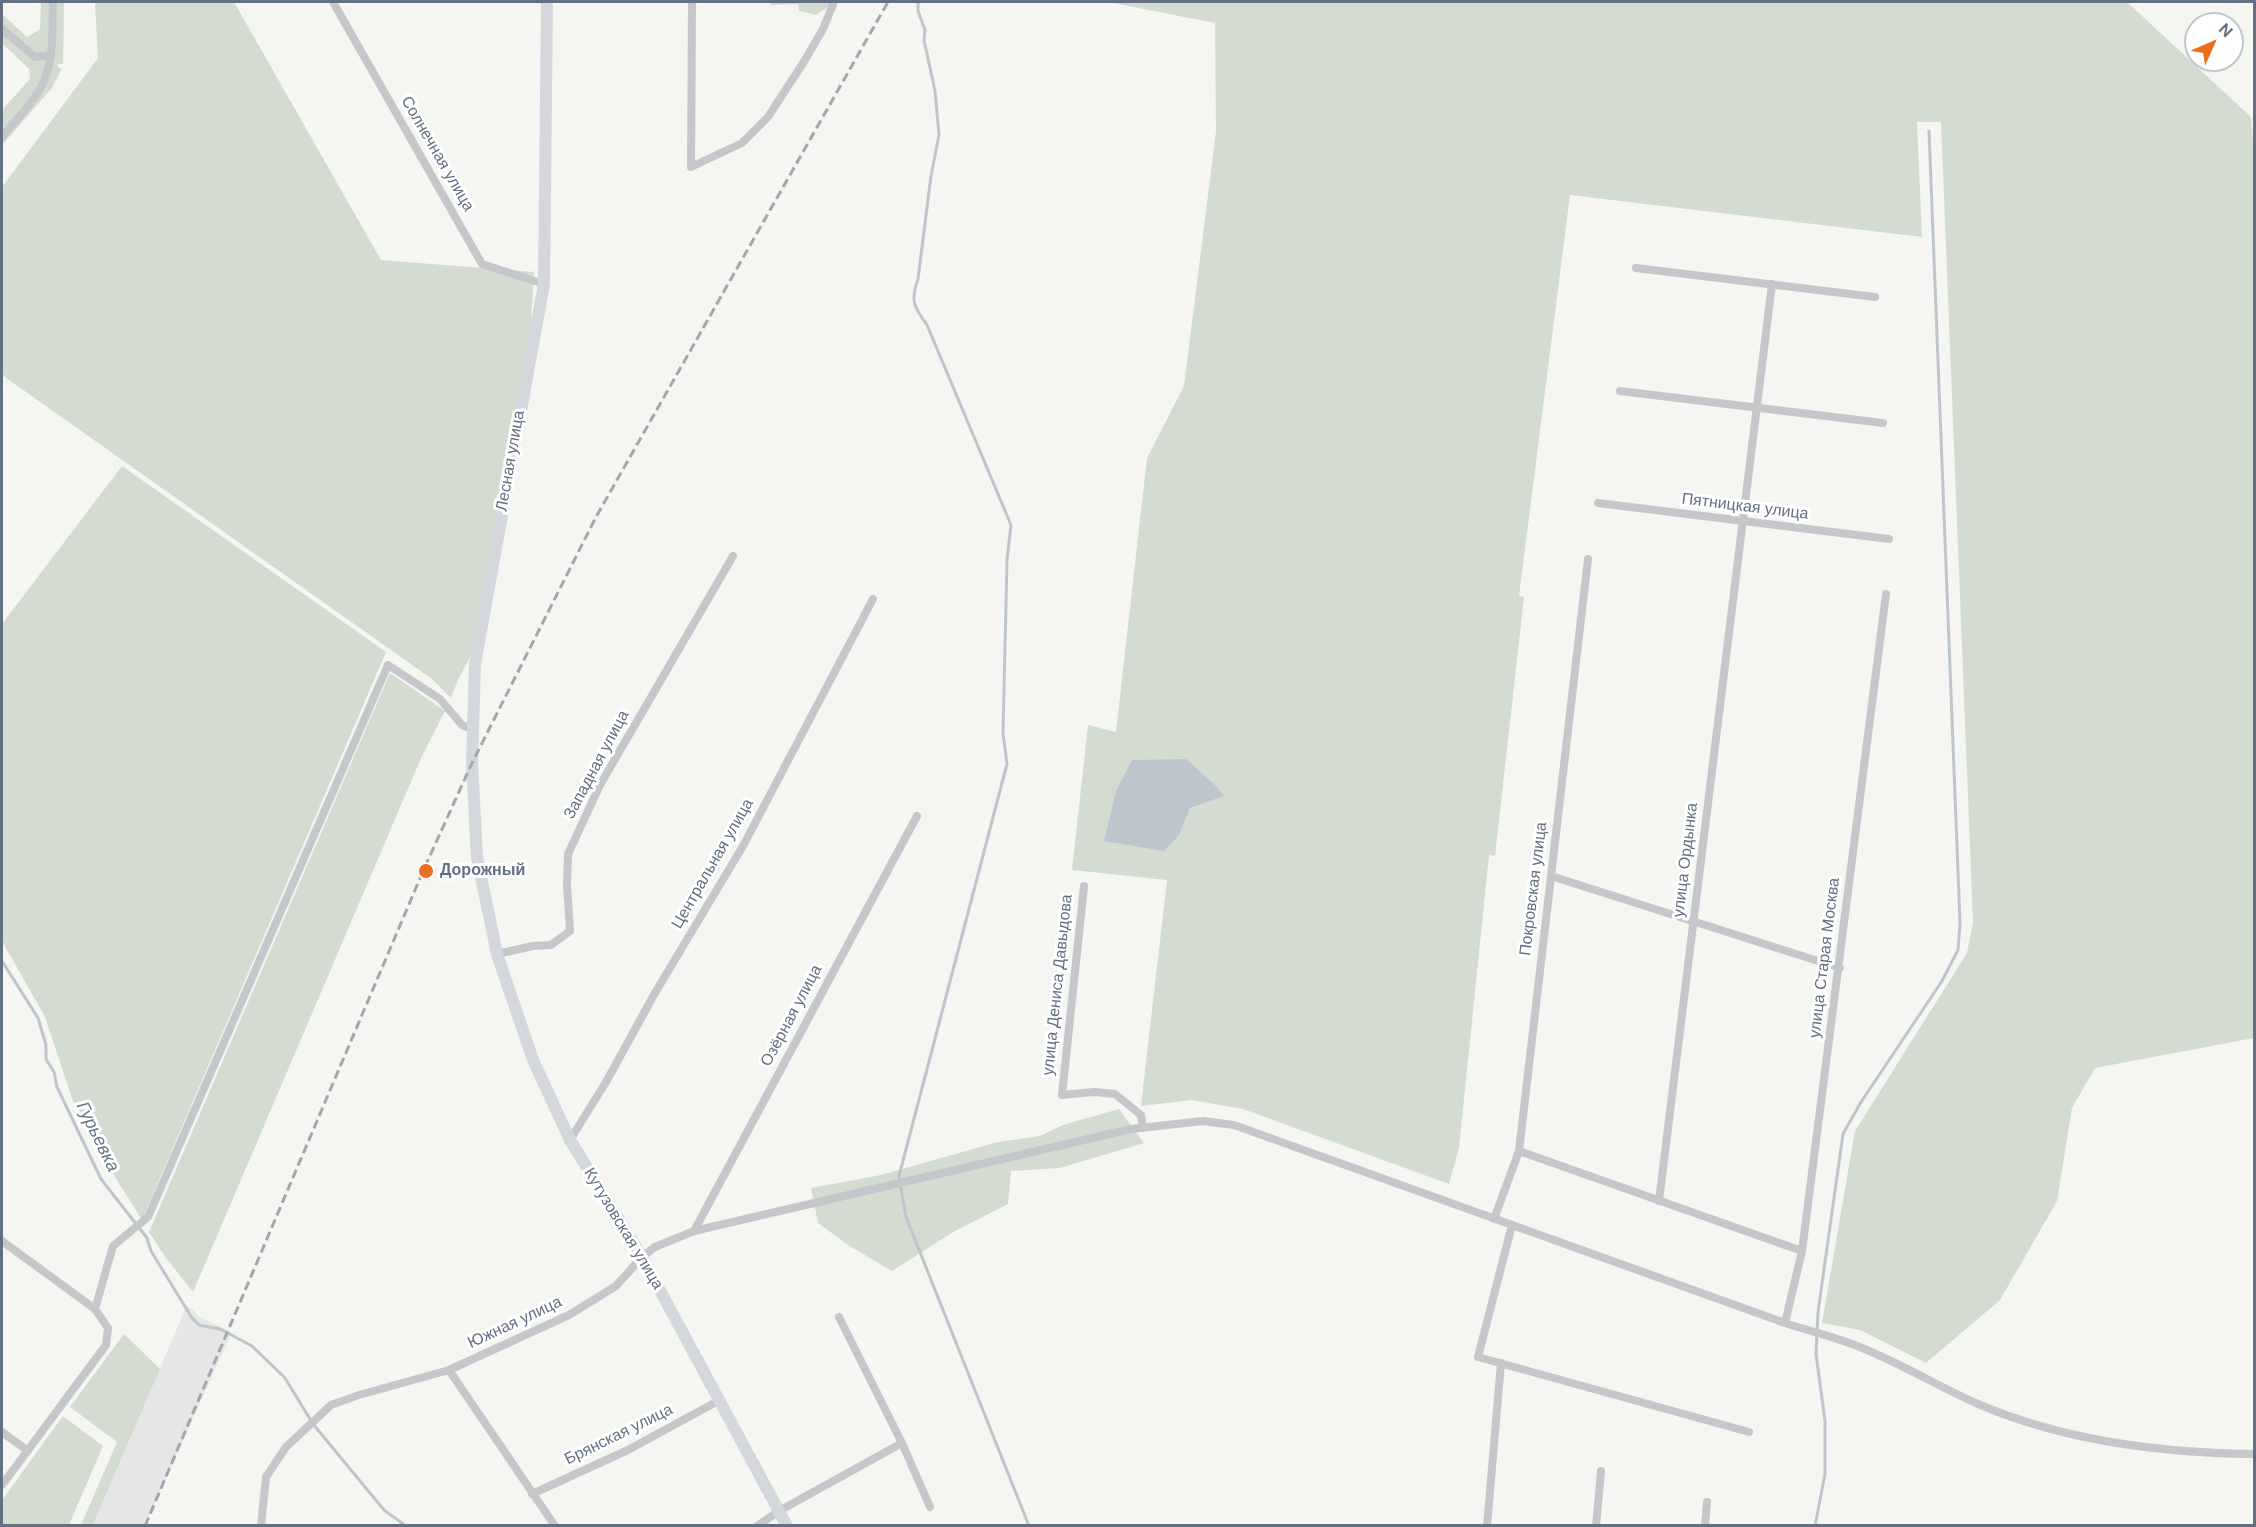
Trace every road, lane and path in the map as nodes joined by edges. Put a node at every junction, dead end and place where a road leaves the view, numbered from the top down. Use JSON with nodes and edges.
{"nodes":[{"id":1,"x":53,"y":2,"type":"edge"},
{"id":2,"x":333,"y":2,"type":"edge"},
{"id":3,"x":547,"y":2,"type":"edge"},
{"id":4,"x":692,"y":2,"type":"edge"},
{"id":5,"x":834,"y":2,"type":"edge"},
{"id":6,"x":2,"y":30,"type":"edge"},
{"id":7,"x":51,"y":55,"type":"junction"},
{"id":8,"x":2,"y":137,"type":"edge"},
{"id":9,"x":1636,"y":268,"type":"dead end"},
{"id":10,"x":544,"y":284,"type":"junction"},
{"id":11,"x":1772,"y":284,"type":"junction"},
{"id":12,"x":1875,"y":297,"type":"dead end"},
{"id":13,"x":1620,"y":391,"type":"dead end"},
{"id":14,"x":1757,"y":408,"type":"junction"},
{"id":15,"x":1883,"y":423,"type":"dead end"},
{"id":16,"x":1598,"y":503,"type":"dead end"},
{"id":17,"x":1744,"y":522,"type":"junction"},
{"id":18,"x":1889,"y":539,"type":"dead end"},
{"id":19,"x":733,"y":556,"type":"dead end"},
{"id":20,"x":1588,"y":559,"type":"dead end"},
{"id":21,"x":1886,"y":594,"type":"dead end"},
{"id":22,"x":873,"y":598,"type":"dead end"},
{"id":23,"x":472,"y":729,"type":"junction"},
{"id":24,"x":917,"y":816,"type":"dead end"},
{"id":25,"x":1551,"y":876,"type":"junction"},
{"id":26,"x":1084,"y":886,"type":"dead end"},
{"id":27,"x":490,"y":920,"type":"joint"},
{"id":28,"x":1694,"y":920,"type":"junction"},
{"id":29,"x":497,"y":954,"type":"junction"},
{"id":30,"x":1840,"y":968,"type":"junction"},
{"id":31,"x":1143,"y":1128,"type":"junction"},
{"id":32,"x":570,"y":1140,"type":"junction"},
{"id":33,"x":1520,"y":1151,"type":"junction"},
{"id":34,"x":1659,"y":1201,"type":"junction"},
{"id":35,"x":1494,"y":1219,"type":"junction"},
{"id":36,"x":1512,"y":1226,"type":"junction"},
{"id":37,"x":694,"y":1231,"type":"junction"},
{"id":38,"x":2,"y":1241,"type":"edge"},
{"id":39,"x":1802,"y":1251,"type":"junction"},
{"id":40,"x":642,"y":1257,"type":"junction"},
{"id":41,"x":95,"y":1309,"type":"junction"},
{"id":42,"x":839,"y":1317,"type":"dead end"},
{"id":43,"x":1785,"y":1323,"type":"junction"},
{"id":44,"x":1501,"y":1363,"type":"junction"},
{"id":45,"x":449,"y":1370,"type":"junction"},
{"id":46,"x":718,"y":1401,"type":"junction"},
{"id":47,"x":2,"y":1432,"type":"edge"},
{"id":48,"x":1749,"y":1432,"type":"dead end"},
{"id":49,"x":902,"y":1443,"type":"junction"},
{"id":50,"x":28,"y":1451,"type":"junction"},
{"id":51,"x":2254,"y":1454,"type":"edge"},
{"id":52,"x":1601,"y":1471,"type":"dead end"},
{"id":53,"x":2,"y":1485,"type":"edge"},
{"id":54,"x":532,"y":1494,"type":"junction"},
{"id":55,"x":1707,"y":1502,"type":"dead end"},
{"id":56,"x":930,"y":1507,"type":"dead end"},
{"id":57,"x":779,"y":1511,"type":"junction"},
{"id":58,"x":261,"y":1526,"type":"edge"},
{"id":59,"x":555,"y":1526,"type":"edge"},
{"id":60,"x":757,"y":1526,"type":"edge"},
{"id":61,"x":787,"y":1526,"type":"edge"},
{"id":62,"x":1487,"y":1526,"type":"edge"},
{"id":63,"x":1596,"y":1526,"type":"edge"},
{"id":64,"x":1705,"y":1526,"type":"edge"}],
"edges":[{"from":1,"to":7,"type":"street"},
{"from":2,"to":10,"type":"street","name":"Солнечная улица"},
{"from":3,"to":10,"type":"street","name":"Лесная улица"},
{"from":4,"to":5,"type":"street"},
{"from":6,"to":7,"type":"street"},
{"from":7,"to":8,"type":"street"},
{"from":9,"to":11,"type":"street"},
{"from":10,"to":23,"type":"street","name":"Лесная улица"},
{"from":11,"to":12,"type":"street"},
{"from":11,"to":14,"type":"street","name":"улица Ордынка"},
{"from":13,"to":14,"type":"street"},
{"from":14,"to":15,"type":"street"},
{"from":14,"to":17,"type":"street","name":"улица Ордынка"},
{"from":16,"to":17,"type":"street","name":"Пятницкая улица"},
{"from":17,"to":18,"type":"street","name":"Пятницкая улица"},
{"from":17,"to":28,"type":"street","name":"улица Ордынка"},
{"from":19,"to":29,"type":"street","name":"Западная улица"},
{"from":20,"to":25,"type":"street","name":"Покровская улица"},
{"from":21,"to":30,"type":"street","name":"улица Старая Москва"},
{"from":22,"to":32,"type":"street","name":"Центральная улица"},
{"from":23,"to":27,"type":"street","name":"Лесная улица"},
{"from":23,"to":41,"type":"street"},
{"from":24,"to":37,"type":"street","name":"Озёрная улица"},
{"from":25,"to":28,"type":"street"},
{"from":25,"to":33,"type":"street","name":"Покровская улица"},
{"from":26,"to":31,"type":"street","name":"улица Дениса Давыдова"},
{"from":27,"to":29,"type":"street","name":"Кутузовская улица"},
{"from":28,"to":30,"type":"street"},
{"from":28,"to":34,"type":"street","name":"улица Ордынка"},
{"from":29,"to":32,"type":"street","name":"Кутузовская улица"},
{"from":30,"to":39,"type":"street","name":"улица Старая Москва"},
{"from":31,"to":35,"type":"street","name":"Южная улица"},
{"from":31,"to":37,"type":"street","name":"Южная улица"},
{"from":32,"to":40,"type":"street","name":"Кутузовская улица"},
{"from":33,"to":34,"type":"street"},
{"from":33,"to":35,"type":"street","name":"Покровская улица"},
{"from":34,"to":39,"type":"street"},
{"from":35,"to":36,"type":"street","name":"Южная улица"},
{"from":36,"to":43,"type":"street","name":"Южная улица"},
{"from":36,"to":44,"type":"street"},
{"from":37,"to":40,"type":"street","name":"Южная улица"},
{"from":38,"to":41,"type":"street"},
{"from":39,"to":43,"type":"street","name":"улица Старая Москва"},
{"from":40,"to":45,"type":"street","name":"Южная улица"},
{"from":40,"to":46,"type":"street","name":"Кутузовская улица"},
{"from":41,"to":50,"type":"street"},
{"from":42,"to":49,"type":"street"},
{"from":43,"to":51,"type":"street","name":"Южная улица"},
{"from":44,"to":48,"type":"street"},
{"from":44,"to":62,"type":"street"},
{"from":45,"to":54,"type":"street"},
{"from":45,"to":58,"type":"street","name":"Южная улица"},
{"from":46,"to":54,"type":"street","name":"Брянская улица"},
{"from":46,"to":57,"type":"street","name":"Кутузовская улица"},
{"from":47,"to":50,"type":"street"},
{"from":49,"to":56,"type":"street"},
{"from":49,"to":57,"type":"street"},
{"from":50,"to":53,"type":"street"},
{"from":52,"to":63,"type":"street"},
{"from":54,"to":59,"type":"street"},
{"from":55,"to":64,"type":"street"},
{"from":57,"to":60,"type":"street"},
{"from":57,"to":61,"type":"street","name":"Кутузовская улица"}]}
